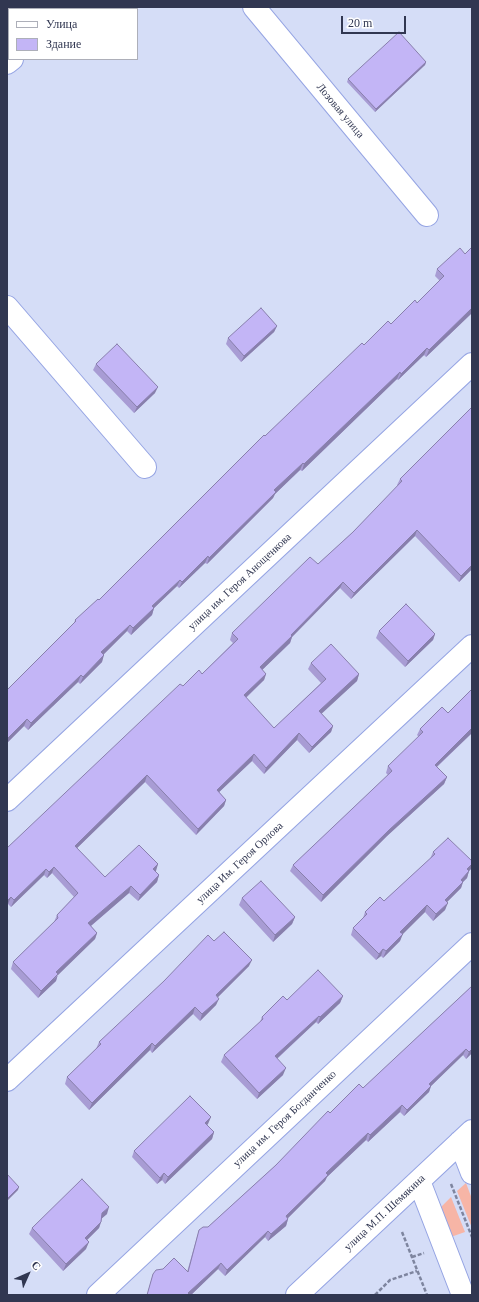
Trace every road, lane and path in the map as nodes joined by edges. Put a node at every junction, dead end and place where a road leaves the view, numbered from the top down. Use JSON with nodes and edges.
{"nodes":[{"id":1,"x":254,"y":7,"type":"edge"},
{"id":2,"x":427,"y":215,"type":"dead end"},
{"id":3,"x":7,"y":307,"type":"edge"},
{"id":4,"x":472,"y":364,"type":"edge"},
{"id":5,"x":145,"y":467,"type":"dead end"},
{"id":6,"x":472,"y":646,"type":"edge"},
{"id":7,"x":7,"y":800,"type":"edge"},
{"id":8,"x":472,"y":944,"type":"edge"},
{"id":9,"x":7,"y":1080,"type":"edge"},
{"id":10,"x":466,"y":1136,"type":"edge"},
{"id":11,"x":472,"y":1172,"type":"edge"},
{"id":12,"x":419,"y":1181,"type":"junction"},
{"id":13,"x":451,"y":1184,"type":"dead end"},
{"id":14,"x":402,"y":1232,"type":"dead end"},
{"id":15,"x":472,"y":1237,"type":"edge"},
{"id":16,"x":417,"y":1271,"type":"junction"},
{"id":17,"x":302,"y":1294,"type":"edge"},
{"id":18,"x":98,"y":1295,"type":"edge"},
{"id":19,"x":375,"y":1295,"type":"edge"},
{"id":20,"x":427,"y":1295,"type":"edge"},
{"id":21,"x":463,"y":1295,"type":"edge"}],
"edges":[{"from":1,"to":2,"type":"street","name":"Лозовая улица"},
{"from":3,"to":5,"type":"street"},
{"from":4,"to":7,"type":"street","name":"улица им. Героя Анощенкова"},
{"from":6,"to":9,"type":"street","name":"улица Им. Героя Орлова"},
{"from":8,"to":18,"type":"street","name":"улица им. Героя Богданченко"},
{"from":10,"to":11,"type":"street"},
{"from":10,"to":12,"type":"street","name":"улица М.П. Шемякина"},
{"from":12,"to":17,"type":"street","name":"улица М.П. Шемякина"},
{"from":12,"to":21,"type":"street"},
{"from":13,"to":15,"type":"path"},
{"from":14,"to":16,"type":"path"},
{"from":16,"to":19,"type":"path"},
{"from":16,"to":20,"type":"path"}]}
